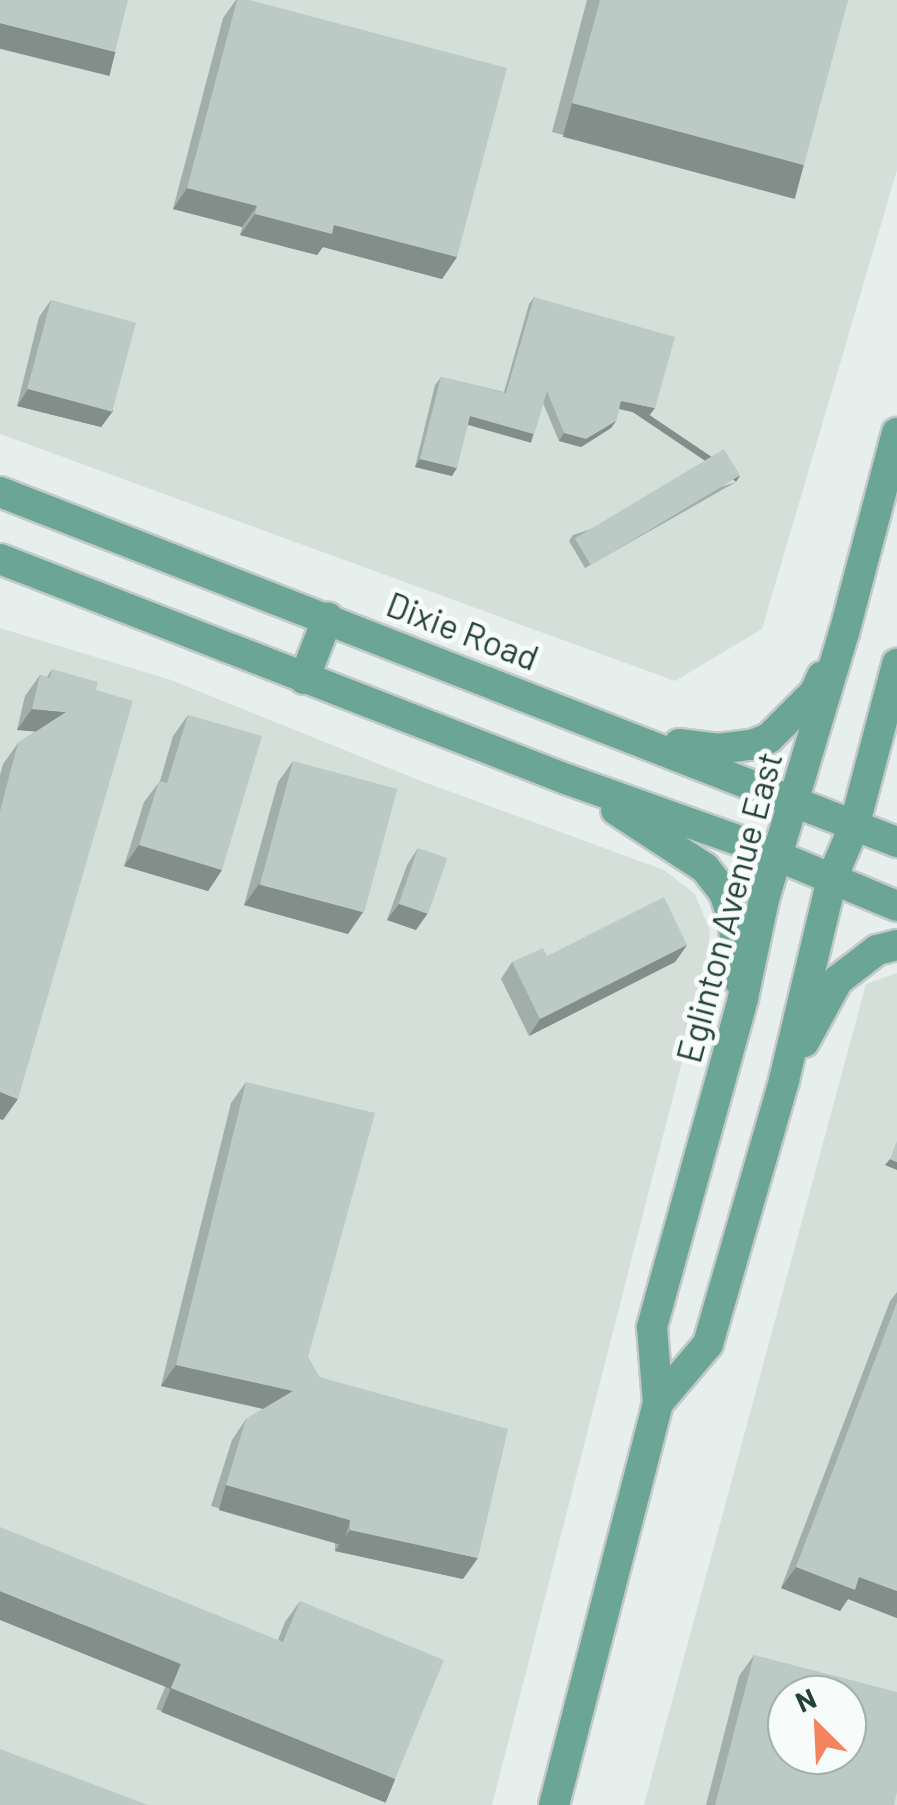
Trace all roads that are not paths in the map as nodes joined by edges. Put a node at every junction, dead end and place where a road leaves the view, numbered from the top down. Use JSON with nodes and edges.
{"nodes":[{"id":1,"x":897,"y":433,"type":"edge"},
{"id":2,"x":0,"y":492,"type":"edge"},
{"id":3,"x":0,"y":559,"type":"edge"},
{"id":4,"x":328,"y":617,"type":"junction"},
{"id":5,"x":844,"y":634,"type":"junction"},
{"id":6,"x":894,"y":675,"type":"edge"},
{"id":7,"x":304,"y":679,"type":"junction"},
{"id":8,"x":897,"y":726,"type":"edge"},
{"id":9,"x":642,"y":739,"type":"junction"},
{"id":10,"x":566,"y":779,"type":"junction"},
{"id":11,"x":792,"y":802,"type":"junction"},
{"id":12,"x":854,"y":827,"type":"junction"},
{"id":13,"x":897,"y":842,"type":"edge"},
{"id":14,"x":776,"y":856,"type":"junction"},
{"id":15,"x":832,"y":878,"type":"junction"},
{"id":16,"x":897,"y":906,"type":"edge"},
{"id":17,"x":897,"y":945,"type":"edge"},
{"id":18,"x":744,"y":998,"type":"junction"},
{"id":19,"x":784,"y":1080,"type":"junction"},
{"id":20,"x":658,"y":1403,"type":"junction"},
{"id":21,"x":554,"y":1805,"type":"edge"}],
"edges":[{"from":1,"to":5,"type":"main road","name":"Eglinton Avenue East"},
{"from":2,"to":4,"type":"main road","name":"Dixie Road"},
{"from":3,"to":7,"type":"main road"},
{"from":4,"to":7,"type":"main road"},
{"from":4,"to":9,"type":"main road","name":"Dixie Road"},
{"from":5,"to":9,"type":"main road"},
{"from":5,"to":11,"type":"main road","name":"Eglinton Avenue East"},
{"from":6,"to":8,"type":"main road"},
{"from":6,"to":12,"type":"main road","name":"Eglinton Avenue East"},
{"from":7,"to":10,"type":"main road"},
{"from":9,"to":11,"type":"main road","name":"Dixie Road"},
{"from":10,"to":14,"type":"main road"},
{"from":10,"to":18,"type":"main road"},
{"from":11,"to":12,"type":"main road","name":"Dixie Road"},
{"from":11,"to":14,"type":"main road","name":"Eglinton Avenue East"},
{"from":12,"to":13,"type":"main road","name":"Dixie Road"},
{"from":12,"to":15,"type":"main road","name":"Eglinton Avenue East"},
{"from":14,"to":15,"type":"main road"},
{"from":14,"to":18,"type":"main road","name":"Eglinton Avenue East"},
{"from":15,"to":16,"type":"main road"},
{"from":15,"to":19,"type":"main road","name":"Eglinton Avenue East"},
{"from":17,"to":19,"type":"main road"},
{"from":18,"to":20,"type":"main road","name":"Eglinton Avenue East"},
{"from":19,"to":20,"type":"main road","name":"Eglinton Avenue East"},
{"from":20,"to":21,"type":"main road","name":"Eglinton Avenue East"}]}
